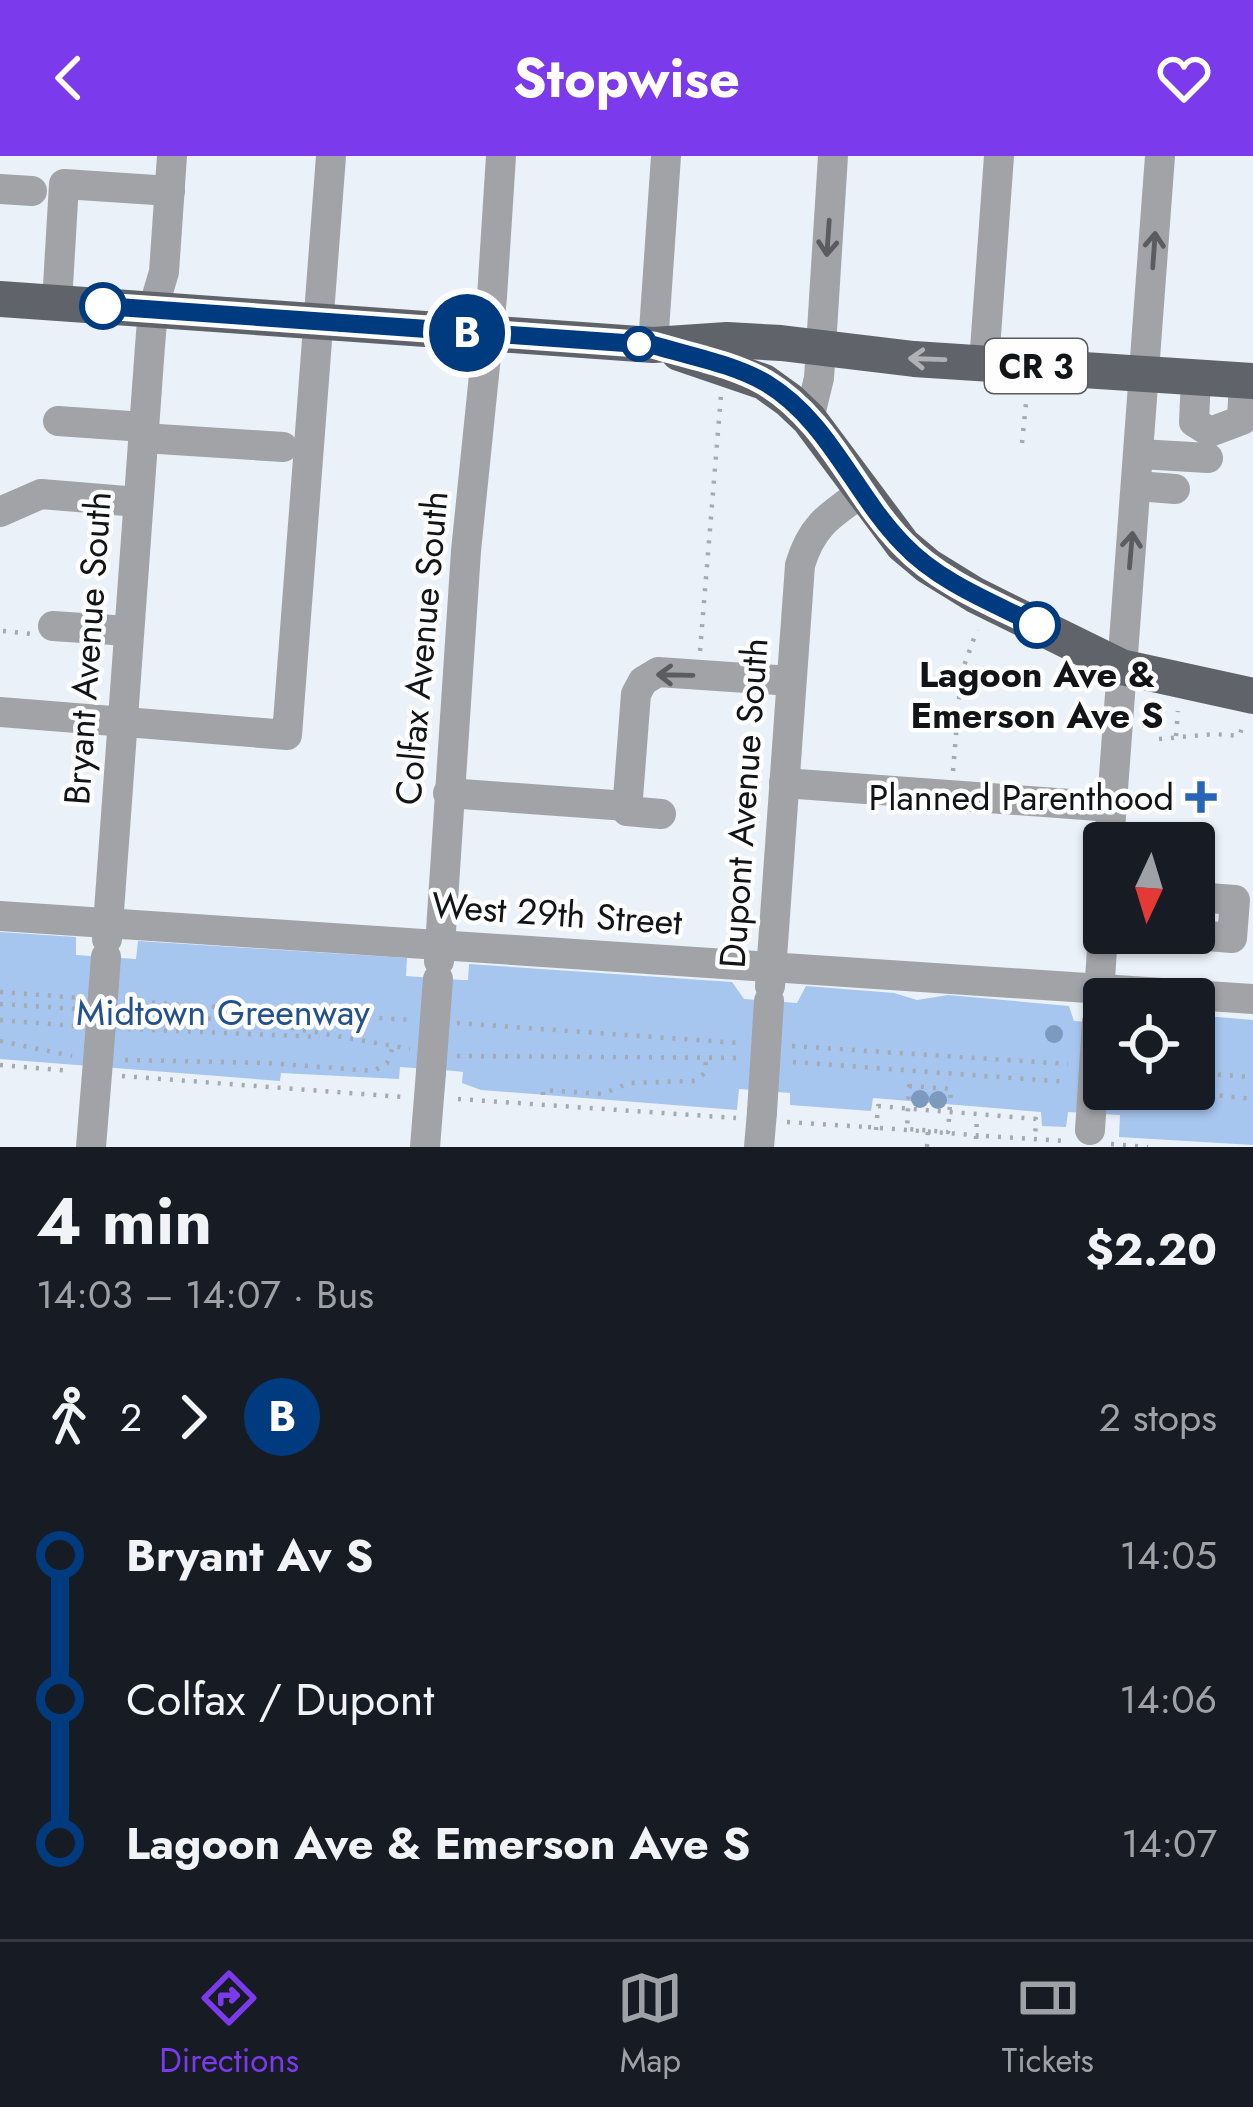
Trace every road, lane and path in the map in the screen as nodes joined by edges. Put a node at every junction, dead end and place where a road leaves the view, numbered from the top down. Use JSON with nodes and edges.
{"nodes":[{"id":1,"x":172,"y":156,"type":"edge"},
{"id":2,"x":331,"y":156,"type":"edge"},
{"id":3,"x":501,"y":156,"type":"edge"},
{"id":4,"x":666,"y":156,"type":"edge"},
{"id":5,"x":833,"y":156,"type":"edge"},
{"id":6,"x":999,"y":156,"type":"edge"},
{"id":7,"x":1160,"y":156,"type":"edge"},
{"id":8,"x":0,"y":189,"type":"edge"},
{"id":9,"x":32,"y":191,"type":"dead end"},
{"id":10,"x":170,"y":191,"type":"junction"},
{"id":11,"x":0,"y":299,"type":"edge"},
{"id":12,"x":57,"y":303,"type":"junction"},
{"id":13,"x":153,"y":309,"type":"junction"},
{"id":14,"x":319,"y":322,"type":"junction"},
{"id":15,"x":488,"y":335,"type":"junction"},
{"id":16,"x":653,"y":345,"type":"junction"},
{"id":17,"x":820,"y":350,"type":"junction"},
{"id":18,"x":984,"y":363,"type":"junction"},
{"id":19,"x":1147,"y":373,"type":"junction"},
{"id":20,"x":1196,"y":377,"type":"junction"},
{"id":21,"x":1249,"y":380,"type":"edge"},
{"id":22,"x":722,"y":385,"type":"dead end"},
{"id":23,"x":1026,"y":403,"type":"dead end"},
{"id":24,"x":809,"y":418,"type":"junction"},
{"id":25,"x":58,"y":421,"type":"dead end"},
{"id":26,"x":143,"y":433,"type":"junction"},
{"id":27,"x":1022,"y":443,"type":"dead end"},
{"id":28,"x":283,"y":447,"type":"dead end"},
{"id":29,"x":1140,"y":454,"type":"junction"},
{"id":30,"x":1208,"y":458,"type":"dead end"},
{"id":31,"x":1137,"y":487,"type":"junction"},
{"id":32,"x":1174,"y":489,"type":"dead end"},
{"id":33,"x":863,"y":492,"type":"junction"},
{"id":34,"x":138,"y":502,"type":"junction"},
{"id":35,"x":0,"y":512,"type":"edge"},
{"id":36,"x":53,"y":626,"type":"dead end"},
{"id":37,"x":978,"y":628,"type":"dead end"},
{"id":38,"x":128,"y":631,"type":"junction"},
{"id":39,"x":700,"y":659,"type":"dead end"},
{"id":40,"x":1121,"y":667,"type":"junction"},
{"id":41,"x":791,"y":681,"type":"junction"},
{"id":42,"x":1249,"y":710,"type":"edge"},
{"id":43,"x":1178,"y":711,"type":"dead end"},
{"id":44,"x":0,"y":712,"type":"edge"},
{"id":45,"x":121,"y":722,"type":"junction"},
{"id":46,"x":1176,"y":736,"type":"junction"},
{"id":47,"x":1159,"y":739,"type":"dead end"},
{"id":48,"x":784,"y":783,"type":"junction"},
{"id":49,"x":448,"y":793,"type":"junction"},
{"id":50,"x":951,"y":795,"type":"junction"},
{"id":51,"x":627,"y":805,"type":"junction"},
{"id":52,"x":662,"y":807,"type":"dead end"},
{"id":53,"x":1112,"y":807,"type":"junction"},
{"id":54,"x":1111,"y":822,"type":"edge"},
{"id":55,"x":1215,"y":899,"type":"edge"},
{"id":56,"x":0,"y":916,"type":"edge"},
{"id":57,"x":107,"y":923,"type":"junction"},
{"id":58,"x":1215,"y":937,"type":"edge"},
{"id":59,"x":440,"y":945,"type":"junction"},
{"id":60,"x":771,"y":967,"type":"junction"},
{"id":61,"x":1083,"y":988,"type":"edge"},
{"id":62,"x":0,"y":992,"type":"edge"},
{"id":63,"x":1215,"y":997,"type":"edge"},
{"id":64,"x":94,"y":999,"type":"dead end"},
{"id":65,"x":118,"y":1000,"type":"dead end"},
{"id":66,"x":1253,"y":1000,"type":"edge"},
{"id":67,"x":0,"y":1004,"type":"edge"},
{"id":68,"x":94,"y":1011,"type":"dead end"},
{"id":69,"x":117,"y":1012,"type":"dead end"},
{"id":70,"x":0,"y":1020,"type":"edge"},
{"id":71,"x":426,"y":1021,"type":"dead end"},
{"id":72,"x":449,"y":1023,"type":"dead end"},
{"id":73,"x":128,"y":1029,"type":"dead end"},
{"id":74,"x":332,"y":1037,"type":"junction"},
{"id":75,"x":0,"y":1041,"type":"edge"},
{"id":76,"x":757,"y":1044,"type":"dead end"},
{"id":77,"x":780,"y":1046,"type":"dead end"},
{"id":78,"x":393,"y":1047,"type":"junction"},
{"id":79,"x":95,"y":1048,"type":"junction"},
{"id":80,"x":706,"y":1058,"type":"junction"},
{"id":81,"x":737,"y":1058,"type":"dead end"},
{"id":82,"x":432,"y":1059,"type":"junction"},
{"id":83,"x":784,"y":1061,"type":"dead end"},
{"id":84,"x":0,"y":1065,"type":"edge"},
{"id":85,"x":1081,"y":1065,"type":"dead end"},
{"id":86,"x":71,"y":1070,"type":"dead end"},
{"id":87,"x":930,"y":1073,"type":"junction"},
{"id":88,"x":1215,"y":1074,"type":"edge"},
{"id":89,"x":122,"y":1076,"type":"dead end"},
{"id":90,"x":1253,"y":1077,"type":"edge"},
{"id":91,"x":1080,"y":1083,"type":"dead end"},
{"id":92,"x":929,"y":1088,"type":"junction"},
{"id":93,"x":543,"y":1095,"type":"dead end"},
{"id":94,"x":1215,"y":1095,"type":"edge"},
{"id":95,"x":404,"y":1097,"type":"dead end"},
{"id":96,"x":458,"y":1099,"type":"dead end"},
{"id":97,"x":1253,"y":1099,"type":"edge"},
{"id":98,"x":908,"y":1109,"type":"junction"},
{"id":99,"x":1089,"y":1110,"type":"edge"},
{"id":100,"x":949,"y":1112,"type":"junction"},
{"id":101,"x":977,"y":1115,"type":"junction"},
{"id":102,"x":762,"y":1117,"type":"junction"},
{"id":103,"x":876,"y":1130,"type":"dead end"},
{"id":104,"x":928,"y":1130,"type":"junction"},
{"id":105,"x":976,"y":1138,"type":"dead end"},
{"id":106,"x":1035,"y":1139,"type":"junction"},
{"id":107,"x":1087,"y":1141,"type":"edge"},
{"id":108,"x":1052,"y":1143,"type":"edge"},
{"id":109,"x":92,"y":1147,"type":"edge"},
{"id":110,"x":425,"y":1147,"type":"edge"},
{"id":111,"x":759,"y":1147,"type":"edge"},
{"id":112,"x":927,"y":1147,"type":"edge"},
{"id":113,"x":1148,"y":1147,"type":"edge"}],
"edges":[{"from":1,"to":10,"type":"street","name":"Bryant Avenue South"},
{"from":2,"to":14,"type":"street"},
{"from":3,"to":15,"type":"street","name":"Colfax Avenue South"},
{"from":4,"to":16,"type":"street"},
{"from":5,"to":17,"type":"street","one_way":true},
{"from":6,"to":18,"type":"street"},
{"from":19,"to":7,"type":"street","one_way":true},
{"from":8,"to":9,"type":"street"},
{"from":10,"to":12,"type":"street"},
{"from":10,"to":13,"type":"street","name":"Bryant Avenue South"},
{"from":11,"to":12,"type":"main road","number":"CR 3"},
{"from":12,"to":13,"type":"main road","number":"CR 3"},
{"from":13,"to":14,"type":"main road","number":"CR 3"},
{"from":13,"to":26,"type":"street","name":"Bryant Avenue South"},
{"from":14,"to":15,"type":"main road","number":"CR 3"},
{"from":14,"to":45,"type":"street"},
{"from":15,"to":16,"type":"main road","number":"CR 3"},
{"from":15,"to":49,"type":"street","name":"Colfax Avenue South"},
{"from":16,"to":17,"type":"main road","number":"CR 3"},
{"from":16,"to":24,"type":"main road"},
{"from":18,"to":17,"type":"main road","number":"CR 3","one_way":true},
{"from":17,"to":24,"type":"street"},
{"from":18,"to":19,"type":"main road","number":"CR 3"},
{"from":19,"to":20,"type":"main road","number":"CR 3"},
{"from":19,"to":29,"type":"street"},
{"from":20,"to":21,"type":"main road","number":"CR 3"},
{"from":20,"to":21,"type":"street"},
{"from":22,"to":39,"type":"path"},
{"from":23,"to":27,"type":"path"},
{"from":24,"to":33,"type":"main road"},
{"from":25,"to":26,"type":"street"},
{"from":26,"to":28,"type":"street"},
{"from":26,"to":34,"type":"street","name":"Bryant Avenue South"},
{"from":29,"to":30,"type":"street"},
{"from":29,"to":31,"type":"street"},
{"from":31,"to":32,"type":"street"},
{"from":40,"to":31,"type":"street","one_way":true},
{"from":33,"to":40,"type":"main road"},
{"from":33,"to":41,"type":"street","name":"Dupont Avenue South"},
{"from":34,"to":35,"type":"street"},
{"from":34,"to":38,"type":"street","name":"Bryant Avenue South"},
{"from":36,"to":38,"type":"street"},
{"from":37,"to":50,"type":"path"},
{"from":38,"to":45,"type":"street","name":"Bryant Avenue South"},
{"from":40,"to":42,"type":"main road"},
{"from":40,"to":53,"type":"street"},
{"from":41,"to":48,"type":"street","name":"Dupont Avenue South"},
{"from":41,"to":51,"type":"street","one_way":true},
{"from":42,"to":46,"type":"path"},
{"from":43,"to":46,"type":"path"},
{"from":44,"to":45,"type":"street"},
{"from":45,"to":57,"type":"street","name":"Bryant Avenue South"},
{"from":46,"to":47,"type":"path"},
{"from":48,"to":50,"type":"street"},
{"from":48,"to":60,"type":"street","name":"Dupont Avenue South"},
{"from":49,"to":51,"type":"street"},
{"from":49,"to":59,"type":"street","name":"Colfax Avenue South"},
{"from":50,"to":53,"type":"street"},
{"from":51,"to":52,"type":"street"},
{"from":53,"to":54,"type":"street"},
{"from":55,"to":58,"type":"street"},
{"from":56,"to":57,"type":"street","name":"West 29th Street"},
{"from":57,"to":59,"type":"street","name":"West 29th Street"},
{"from":57,"to":79,"type":"street","name":"Bryant Avenue South","bridge":true},
{"from":59,"to":60,"type":"street","name":"West 29th Street"},
{"from":59,"to":82,"type":"street","name":"Colfax Avenue South","bridge":true},
{"from":60,"to":61,"type":"street","name":"West 29th Street"},
{"from":60,"to":102,"type":"street","name":"Dupont Avenue South","bridge":true},
{"from":62,"to":64,"type":"path"},
{"from":63,"to":66,"type":"street","name":"West 29th Street"},
{"from":65,"to":71,"type":"path"},
{"from":67,"to":68,"type":"path"},
{"from":69,"to":74,"type":"path"},
{"from":70,"to":79,"type":"path"},
{"from":72,"to":76,"type":"path"},
{"from":73,"to":74,"type":"path"},
{"from":74,"to":78,"type":"path"},
{"from":75,"to":79,"type":"path"},
{"from":77,"to":85,"type":"path"},
{"from":78,"to":79,"type":"path"},
{"from":78,"to":82,"type":"path"},
{"from":79,"to":109,"type":"street","name":"Bryant Avenue South"},
{"from":80,"to":81,"type":"path"},
{"from":80,"to":82,"type":"path"},
{"from":80,"to":93,"type":"path"},
{"from":82,"to":110,"type":"street","name":"Colfax Avenue South"},
{"from":83,"to":87,"type":"path"},
{"from":84,"to":86,"type":"path"},
{"from":87,"to":91,"type":"path"},
{"from":87,"to":92,"type":"path"},
{"from":88,"to":90,"type":"path"},
{"from":89,"to":95,"type":"path"},
{"from":92,"to":98,"type":"path"},
{"from":92,"to":100,"type":"path"},
{"from":94,"to":97,"type":"path"},
{"from":96,"to":102,"type":"path"},
{"from":98,"to":100,"type":"path"},
{"from":98,"to":103,"type":"path"},
{"from":98,"to":104,"type":"path"},
{"from":99,"to":107,"type":"street","bridge":true},
{"from":100,"to":101,"type":"path"},
{"from":100,"to":104,"type":"path"},
{"from":101,"to":105,"type":"path"},
{"from":101,"to":106,"type":"path"},
{"from":102,"to":106,"type":"path","bridge":true},
{"from":102,"to":111,"type":"street","name":"Dupont Avenue South"},
{"from":104,"to":112,"type":"path"},
{"from":106,"to":108,"type":"path"},
{"from":107,"to":108,"type":"path"},
{"from":107,"to":113,"type":"path"}]}
